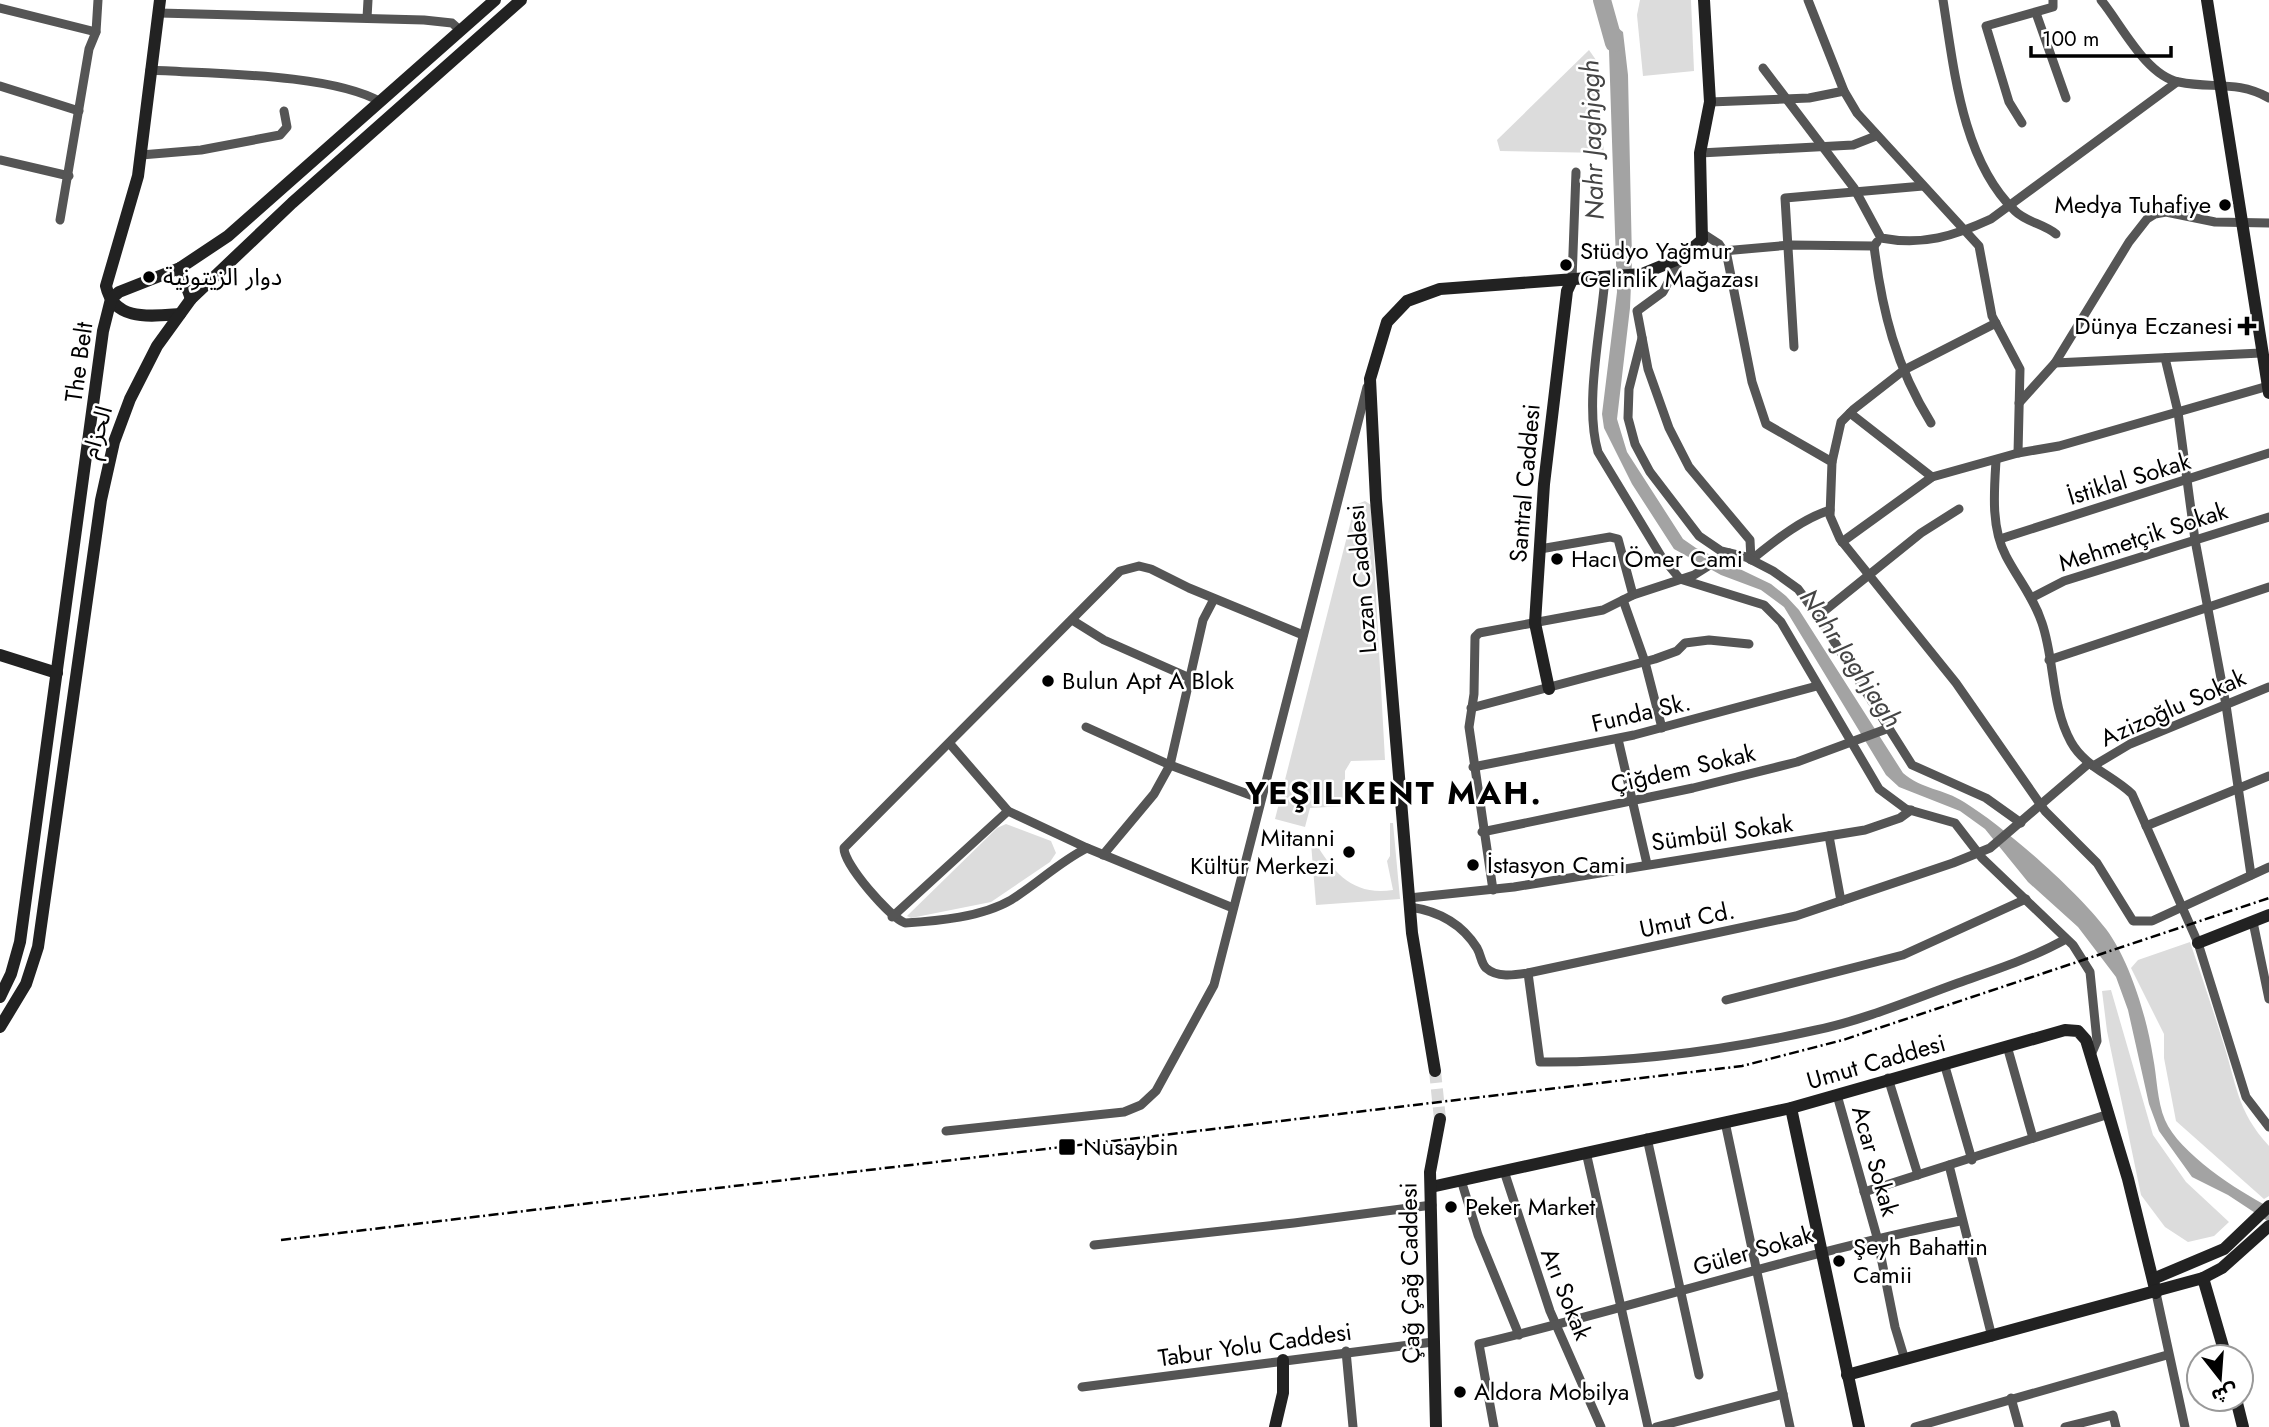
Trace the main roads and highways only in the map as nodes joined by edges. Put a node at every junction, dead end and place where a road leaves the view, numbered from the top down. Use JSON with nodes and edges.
{"nodes":[{"id":1,"x":495,"y":0,"type":"edge"},
{"id":2,"x":521,"y":0,"type":"edge"},
{"id":3,"x":1704,"y":0,"type":"edge"},
{"id":4,"x":2207,"y":0,"type":"edge"},
{"id":5,"x":160,"y":6,"type":"edge"},
{"id":6,"x":180,"y":268,"type":"junction"},
{"id":7,"x":1572,"y":280,"type":"junction"},
{"id":8,"x":111,"y":299,"type":"junction"},
{"id":9,"x":191,"y":299,"type":"junction"},
{"id":10,"x":180,"y":314,"type":"junction"},
{"id":11,"x":2268,"y":390,"type":"edge"},
{"id":12,"x":0,"y":655,"type":"edge"},
{"id":13,"x":57,"y":673,"type":"junction"},
{"id":14,"x":1549,"y":689,"type":"road end"},
{"id":15,"x":2269,"y":915,"type":"edge"},
{"id":16,"x":2198,"y":943,"type":"road end"},
{"id":17,"x":0,"y":997,"type":"edge"},
{"id":18,"x":0,"y":1027,"type":"edge"},
{"id":19,"x":1435,"y":1071,"type":"tunnel mouth"},
{"id":20,"x":1791,"y":1108,"type":"junction"},
{"id":21,"x":1440,"y":1119,"type":"tunnel mouth"},
{"id":22,"x":1431,"y":1187,"type":"junction"},
{"id":23,"x":2269,"y":1206,"type":"edge"},
{"id":24,"x":2269,"y":1226,"type":"edge"},
{"id":25,"x":2203,"y":1278,"type":"junction"},
{"id":26,"x":2153,"y":1279,"type":"junction"},
{"id":27,"x":2156,"y":1293,"type":"junction"},
{"id":28,"x":2222,"y":1343,"type":"edge"},
{"id":29,"x":1283,"y":1360,"type":"road end"},
{"id":30,"x":1847,"y":1375,"type":"junction"},
{"id":31,"x":1275,"y":1427,"type":"edge"},
{"id":32,"x":1436,"y":1427,"type":"edge"},
{"id":33,"x":1858,"y":1427,"type":"edge"}],
"edges":[{"from":1,"to":6,"type":"main road","name":"The Belt"},
{"from":2,"to":9,"type":"main road","name":"الحزام"},
{"from":3,"to":7,"type":"main road","name":"Lozan Caddesi"},
{"from":4,"to":11,"type":"main road"},
{"from":5,"to":8,"type":"main road"},
{"from":6,"to":8,"type":"main road","name":"The Belt"},
{"from":6,"to":9,"type":"main road"},
{"from":7,"to":14,"type":"main road","name":"Santral Caddesi"},
{"from":7,"to":19,"type":"main road","name":"Lozan Caddesi"},
{"from":8,"to":10,"type":"main road"},
{"from":8,"to":13,"type":"main road","name":"The Belt"},
{"from":9,"to":10,"type":"main road","name":"الحزام"},
{"from":10,"to":18,"type":"main road","name":"الحزام"},
{"from":12,"to":13,"type":"main road"},
{"from":13,"to":17,"type":"main road","name":"The Belt"},
{"from":15,"to":16,"type":"main road"},
{"from":20,"to":22,"type":"main road","name":"Umut Caddesi"},
{"from":20,"to":26,"type":"main road","name":"Umut Caddesi"},
{"from":20,"to":30,"type":"main road"},
{"from":21,"to":22,"type":"main road","name":"Çağ Çağ Caddesi"},
{"from":22,"to":32,"type":"main road","name":"Çağ Çağ Caddesi"},
{"from":23,"to":26,"type":"main road"},
{"from":24,"to":25,"type":"main road"},
{"from":25,"to":27,"type":"main road"},
{"from":25,"to":28,"type":"main road"},
{"from":26,"to":27,"type":"main road","name":"Umut Caddesi"},
{"from":27,"to":30,"type":"main road"},
{"from":29,"to":31,"type":"main road"},
{"from":30,"to":33,"type":"main road"}]}
